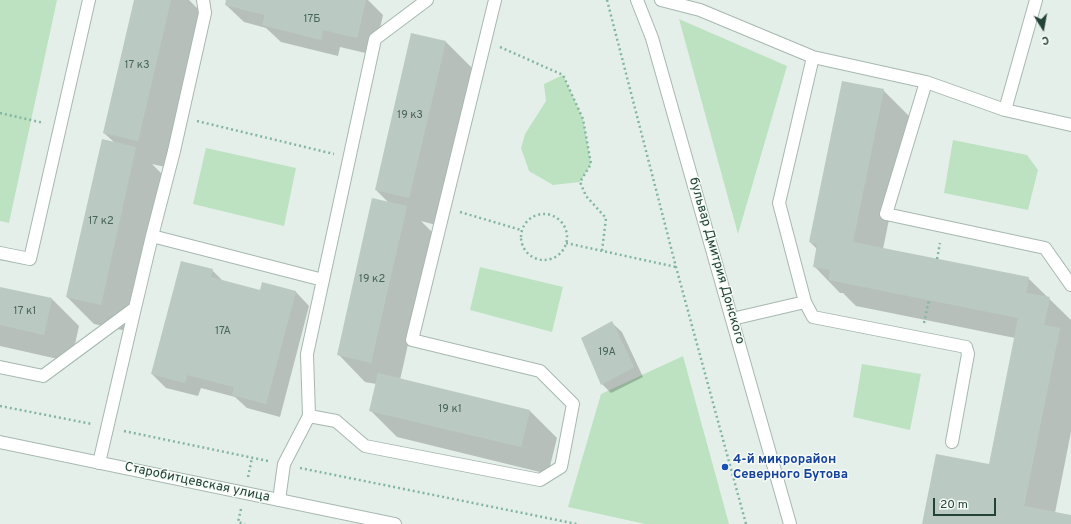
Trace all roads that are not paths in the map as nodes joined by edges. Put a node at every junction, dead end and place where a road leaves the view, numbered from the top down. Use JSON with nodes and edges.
{"nodes":[{"id":1,"x":89,"y":0,"type":"edge"},
{"id":2,"x":203,"y":0,"type":"edge"},
{"id":3,"x":427,"y":0,"type":"edge"},
{"id":4,"x":495,"y":0,"type":"edge"},
{"id":5,"x":637,"y":0,"type":"edge"},
{"id":6,"x":661,"y":0,"type":"edge"},
{"id":7,"x":1036,"y":0,"type":"edge"},
{"id":8,"x":813,"y":57,"type":"junction"},
{"id":9,"x":926,"y":82,"type":"junction"},
{"id":10,"x":1005,"y":110,"type":"junction"},
{"id":11,"x":1071,"y":126,"type":"edge"},
{"id":12,"x":152,"y":236,"type":"junction"},
{"id":13,"x":0,"y":253,"type":"edge"},
{"id":14,"x":323,"y":280,"type":"junction"},
{"id":15,"x":1071,"y":285,"type":"edge"},
{"id":16,"x":805,"y":302,"type":"junction"},
{"id":17,"x":135,"y":308,"type":"junction"},
{"id":18,"x":732,"y":319,"type":"junction"},
{"id":19,"x":0,"y":367,"type":"edge"},
{"id":20,"x":309,"y":416,"type":"junction"},
{"id":21,"x":0,"y":442,"type":"edge"},
{"id":22,"x":952,"y":442,"type":"dead end"},
{"id":23,"x":99,"y":463,"type":"junction"},
{"id":24,"x":279,"y":500,"type":"junction"},
{"id":25,"x":395,"y":524,"type":"edge"},
{"id":26,"x":790,"y":524,"type":"edge"}],
"edges":[{"from":1,"to":13,"type":"street"},
{"from":2,"to":12,"type":"street"},
{"from":3,"to":14,"type":"street"},
{"from":4,"to":20,"type":"street"},
{"from":5,"to":18,"type":"street","name":"бульвар Дмитрия Донского"},
{"from":6,"to":8,"type":"street"},
{"from":7,"to":10,"type":"street"},
{"from":8,"to":9,"type":"street"},
{"from":8,"to":16,"type":"street"},
{"from":9,"to":10,"type":"street"},
{"from":9,"to":15,"type":"street"},
{"from":10,"to":11,"type":"street"},
{"from":12,"to":14,"type":"street"},
{"from":12,"to":17,"type":"street"},
{"from":14,"to":20,"type":"street"},
{"from":16,"to":18,"type":"street"},
{"from":16,"to":22,"type":"street"},
{"from":17,"to":19,"type":"street"},
{"from":17,"to":23,"type":"street"},
{"from":18,"to":26,"type":"street","name":"бульвар Дмитрия Донского"},
{"from":20,"to":24,"type":"street"},
{"from":21,"to":23,"type":"street","name":"Старобитцевская улица"},
{"from":23,"to":24,"type":"street","name":"Старобитцевская улица"},
{"from":24,"to":25,"type":"street","name":"Старобитцевская улица"}]}
